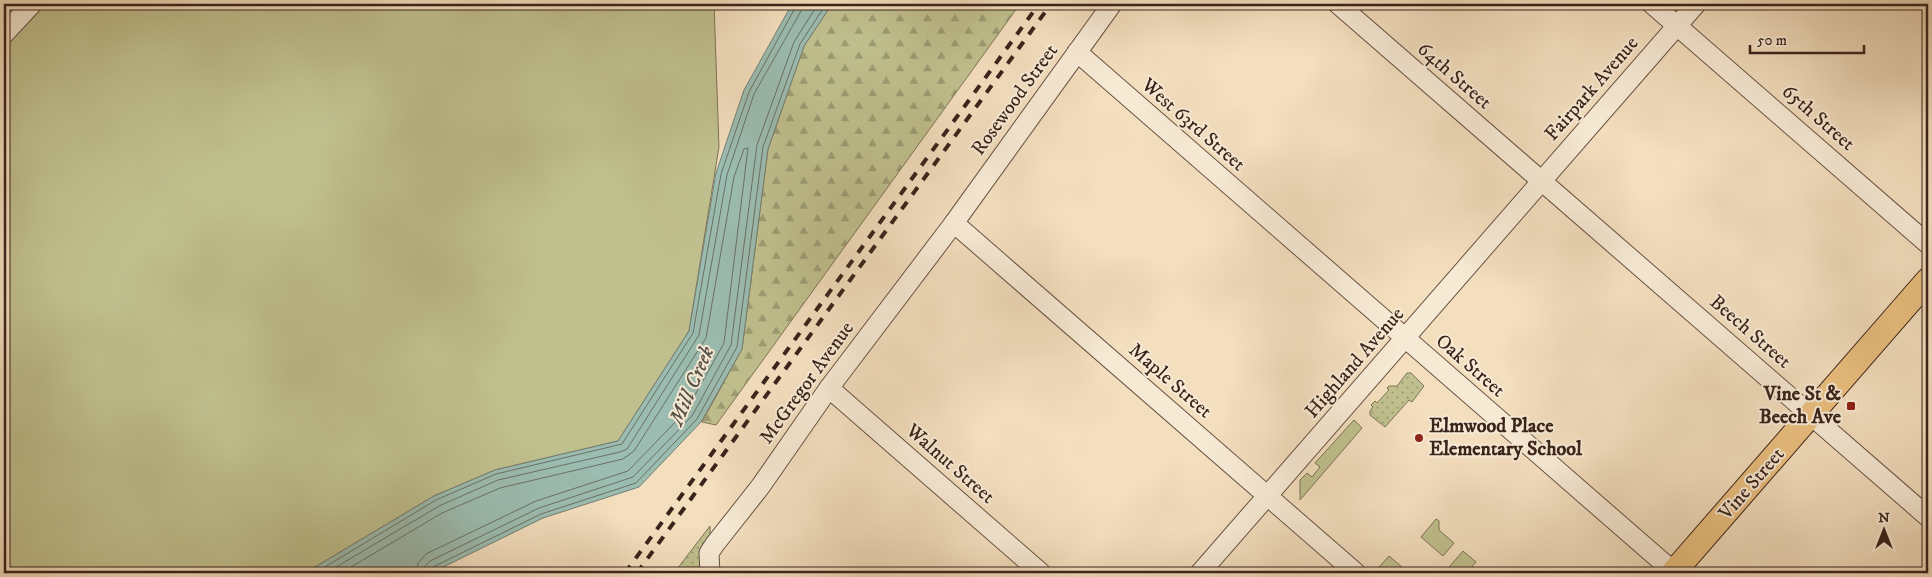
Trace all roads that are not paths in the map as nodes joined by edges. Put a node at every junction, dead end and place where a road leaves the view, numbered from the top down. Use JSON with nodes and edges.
{"nodes":[{"id":1,"x":32,"y":4,"type":"edge"},
{"id":2,"x":1112,"y":4,"type":"edge"},
{"id":3,"x":1338,"y":4,"type":"edge"},
{"id":4,"x":1652,"y":4,"type":"edge"},
{"id":5,"x":1696,"y":4,"type":"edge"},
{"id":6,"x":1677,"y":26,"type":"junction"},
{"id":7,"x":4,"y":34,"type":"edge"},
{"id":8,"x":1077,"y":52,"type":"junction"},
{"id":9,"x":1541,"y":181,"type":"junction"},
{"id":10,"x":954,"y":223,"type":"junction"},
{"id":11,"x":1281,"y":231,"type":"joint"},
{"id":12,"x":1928,"y":244,"type":"edge"},
{"id":13,"x":1928,"y":280,"type":"edge"},
{"id":14,"x":1405,"y":340,"type":"junction"},
{"id":15,"x":829,"y":388,"type":"junction"},
{"id":16,"x":1811,"y":416,"type":"junction"},
{"id":17,"x":1268,"y":497,"type":"junction"},
{"id":18,"x":1928,"y":517,"type":"edge"},
{"id":19,"x":711,"y":573,"type":"edge"},
{"id":20,"x":1041,"y":573,"type":"edge"},
{"id":21,"x":1200,"y":573,"type":"edge"},
{"id":22,"x":1356,"y":573,"type":"edge"},
{"id":23,"x":1674,"y":573,"type":"edge"}],
"edges":[{"from":1,"to":7,"type":"street"},
{"from":2,"to":8,"type":"street","name":"Rosewood Street"},
{"from":3,"to":9,"type":"street","name":"64th Street"},
{"from":4,"to":6,"type":"street","name":"65th Street"},
{"from":5,"to":6,"type":"street","name":"Fairpark Avenue"},
{"from":6,"to":9,"type":"street","name":"Fairpark Avenue"},
{"from":6,"to":12,"type":"street","name":"65th Street"},
{"from":8,"to":10,"type":"street","name":"Rosewood Street"},
{"from":8,"to":11,"type":"street","name":"West 63rd Street"},
{"from":9,"to":14,"type":"street","name":"Highland Avenue"},
{"from":9,"to":16,"type":"street","name":"Beech Street"},
{"from":10,"to":15,"type":"street","name":"McGregor Avenue"},
{"from":10,"to":17,"type":"street","name":"Maple Street"},
{"from":11,"to":14,"type":"street","name":"Oak Street"},
{"from":13,"to":16,"type":"main road","name":"Vine Street"},
{"from":14,"to":17,"type":"street","name":"Highland Avenue"},
{"from":14,"to":23,"type":"street","name":"Oak Street"},
{"from":15,"to":19,"type":"street","name":"McGregor Avenue"},
{"from":15,"to":20,"type":"street","name":"Walnut Street"},
{"from":16,"to":18,"type":"street","name":"Beech Street"},
{"from":16,"to":23,"type":"main road","name":"Vine Street"},
{"from":17,"to":21,"type":"street","name":"Highland Avenue"},
{"from":17,"to":22,"type":"street","name":"Maple Street"}]}
